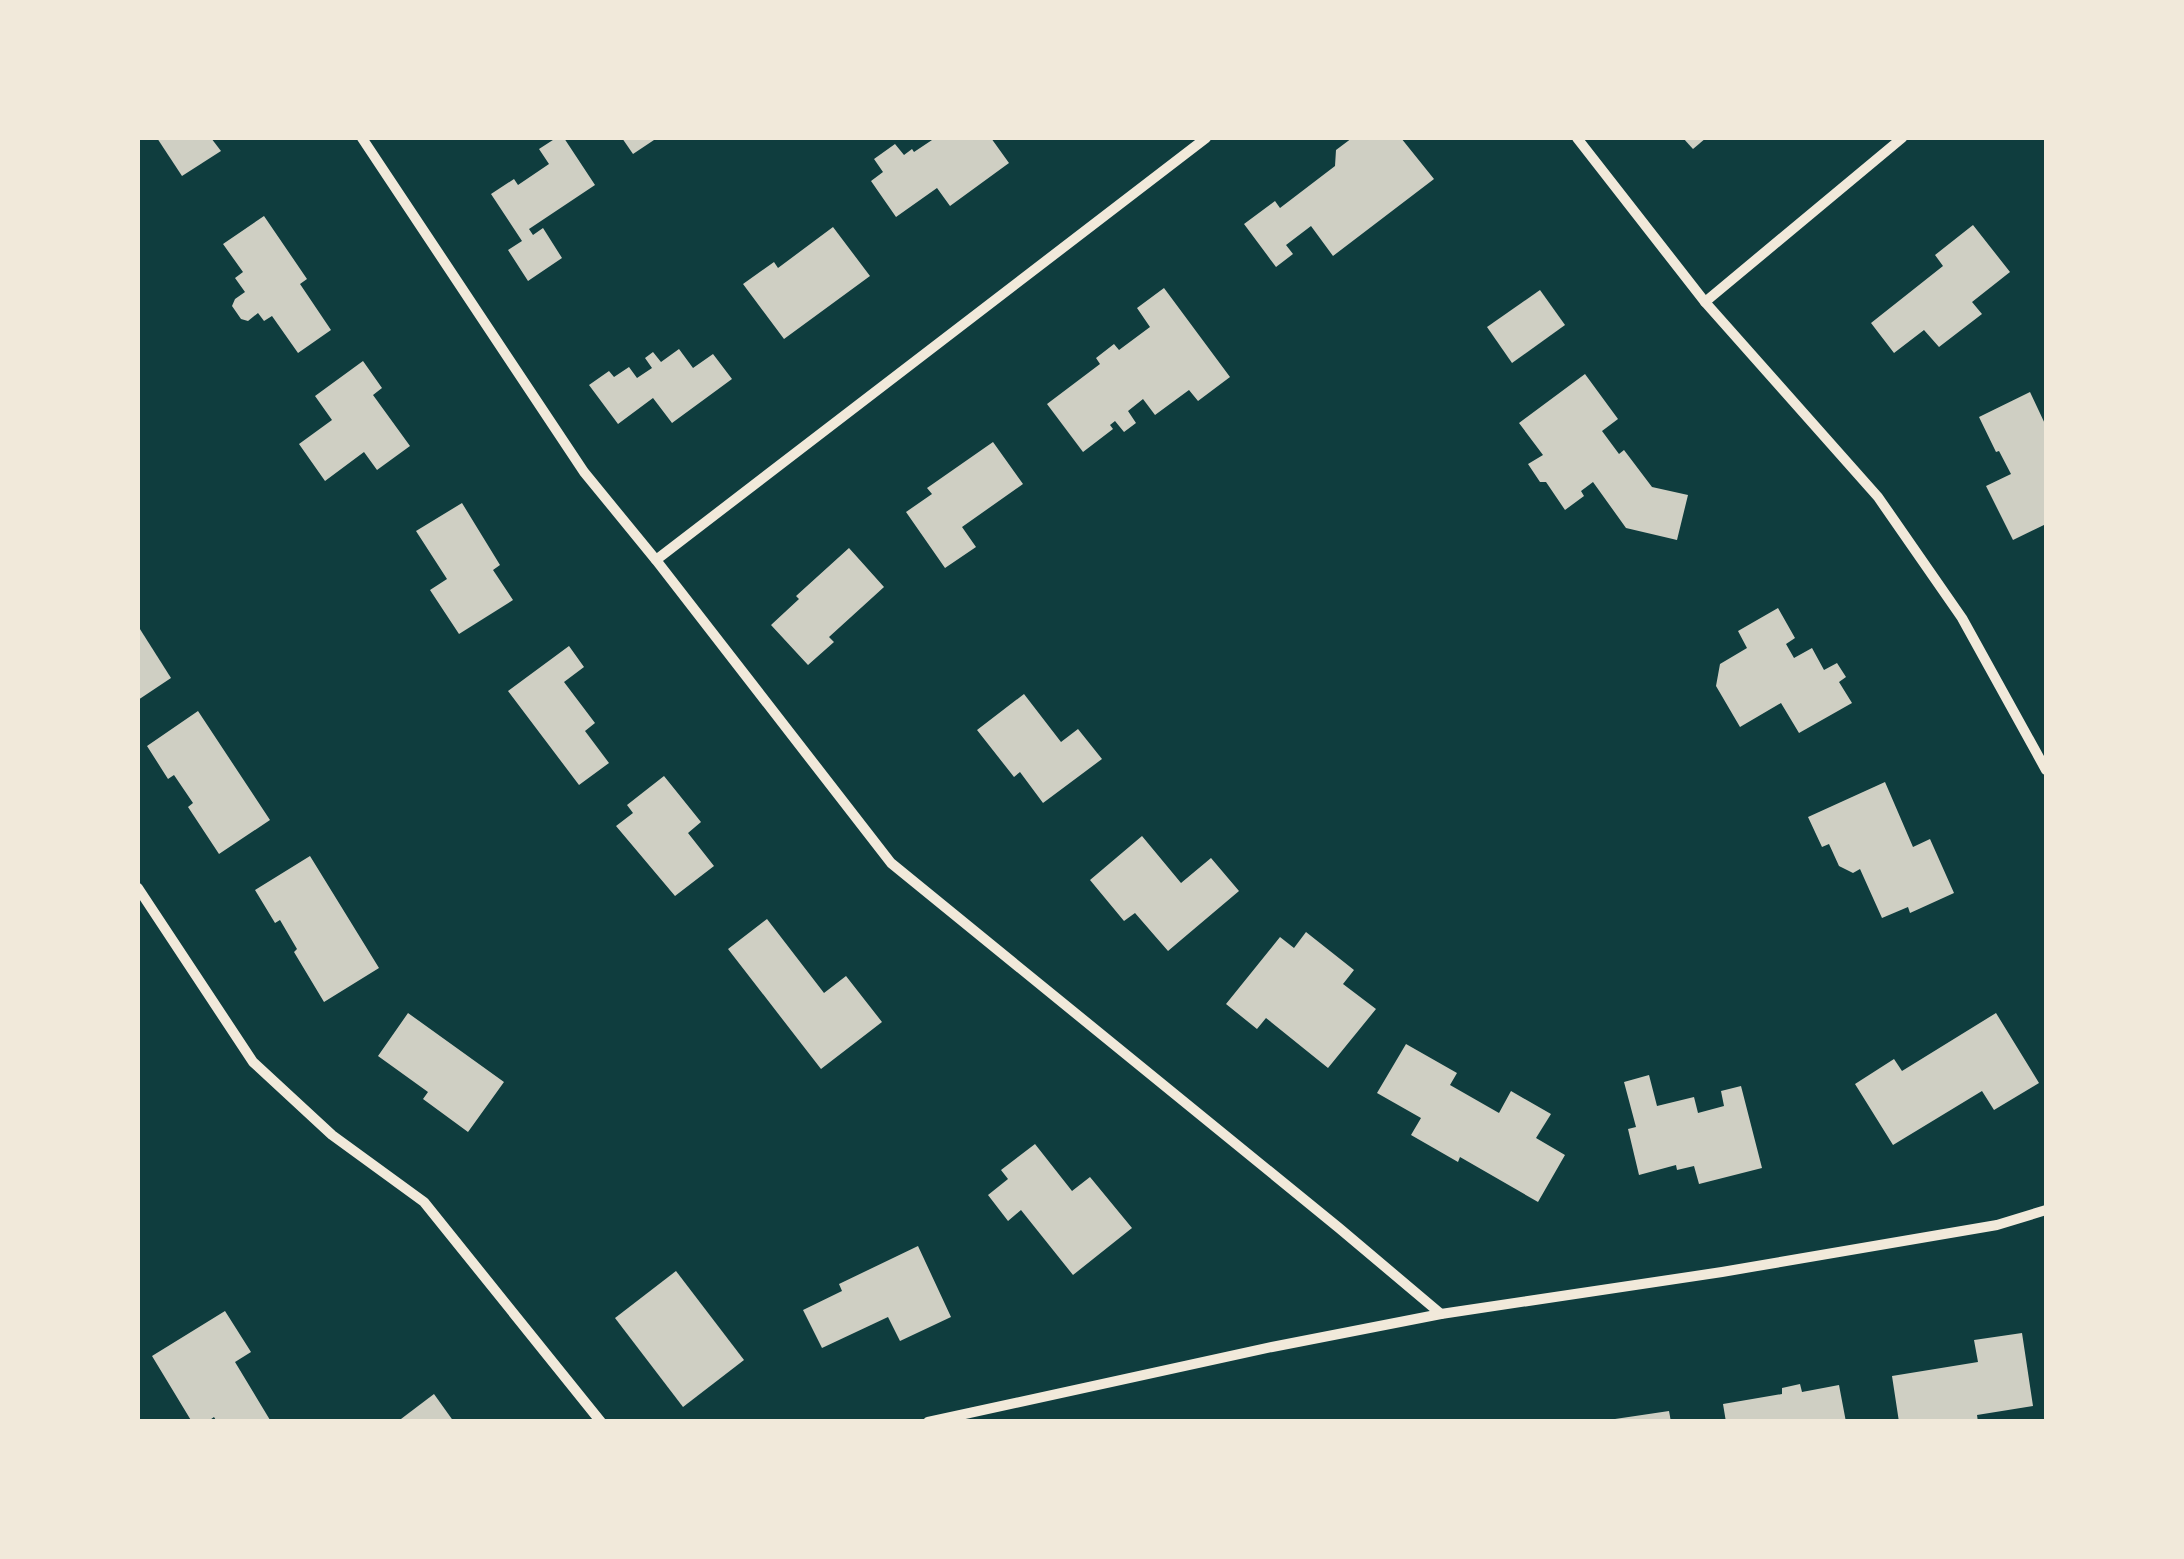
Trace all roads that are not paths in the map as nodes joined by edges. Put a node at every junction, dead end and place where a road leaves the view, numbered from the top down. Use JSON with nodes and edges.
{"nodes":[{"id":1,"x":1206,"y":138,"type":"edge"},
{"id":2,"x":1577,"y":138,"type":"edge"},
{"id":3,"x":1902,"y":138,"type":"edge"},
{"id":4,"x":365,"y":139,"type":"edge"},
{"id":5,"x":1705,"y":302,"type":"junction"},
{"id":6,"x":656,"y":560,"type":"junction"},
{"id":7,"x":2046,"y":770,"type":"edge"},
{"id":8,"x":138,"y":888,"type":"edge"},
{"id":9,"x":2046,"y":1210,"type":"edge"},
{"id":10,"x":1441,"y":1314,"type":"junction"},
{"id":11,"x":601,"y":1422,"type":"edge"},
{"id":12,"x":928,"y":1422,"type":"edge"}],
"edges":[{"from":1,"to":6,"type":"street"},
{"from":2,"to":5,"type":"street"},
{"from":3,"to":5,"type":"street"},
{"from":4,"to":6,"type":"street"},
{"from":5,"to":7,"type":"street"},
{"from":6,"to":10,"type":"street"},
{"from":8,"to":11,"type":"street"},
{"from":9,"to":10,"type":"street"},
{"from":10,"to":12,"type":"street"}]}
